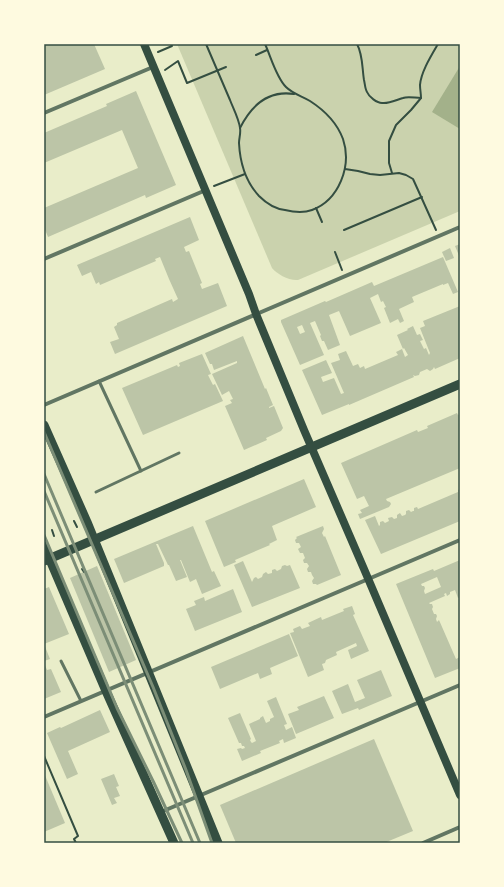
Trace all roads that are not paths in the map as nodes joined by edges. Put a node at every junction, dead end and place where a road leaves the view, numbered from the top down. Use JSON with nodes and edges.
{"nodes":[{"id":1,"x":144,"y":44,"type":"edge"},
{"id":2,"x":154,"y":66,"type":"junction"},
{"id":3,"x":44,"y":113,"type":"edge"},
{"id":4,"x":206,"y":190,"type":"junction"},
{"id":5,"x":460,"y":227,"type":"edge"},
{"id":6,"x":44,"y":259,"type":"edge"},
{"id":7,"x":256,"y":314,"type":"junction"},
{"id":8,"x":99,"y":381,"type":"junction"},
{"id":9,"x":460,"y":384,"type":"edge"},
{"id":10,"x":44,"y":405,"type":"edge"},
{"id":11,"x":44,"y":425,"type":"edge"},
{"id":12,"x":312,"y":448,"type":"junction"},
{"id":13,"x":179,"y":453,"type":"dead end"},
{"id":14,"x":141,"y":471,"type":"junction"},
{"id":15,"x":96,"y":492,"type":"dead end"},
{"id":16,"x":94,"y":540,"type":"junction"},
{"id":17,"x":460,"y":540,"type":"edge"},
{"id":18,"x":44,"y":546,"type":"edge"},
{"id":19,"x":47,"y":560,"type":"edge"},
{"id":20,"x":368,"y":578,"type":"junction"},
{"id":21,"x":61,"y":661,"type":"dead end"},
{"id":22,"x":149,"y":673,"type":"junction"},
{"id":23,"x":460,"y":685,"type":"edge"},
{"id":24,"x":106,"y":691,"type":"junction"},
{"id":25,"x":81,"y":702,"type":"junction"},
{"id":26,"x":420,"y":702,"type":"junction"},
{"id":27,"x":44,"y":717,"type":"edge"},
{"id":28,"x":460,"y":795,"type":"edge"},
{"id":29,"x":198,"y":796,"type":"junction"},
{"id":30,"x":161,"y":812,"type":"junction"},
{"id":31,"x":460,"y":827,"type":"edge"},
{"id":32,"x":174,"y":843,"type":"edge"},
{"id":33,"x":218,"y":843,"type":"edge"},
{"id":34,"x":423,"y":843,"type":"edge"}],
"edges":[{"from":1,"to":2,"type":"main road"},
{"from":2,"to":3,"type":"street"},
{"from":2,"to":4,"type":"main road"},
{"from":4,"to":6,"type":"street"},
{"from":4,"to":7,"type":"main road"},
{"from":5,"to":7,"type":"street"},
{"from":7,"to":8,"type":"street"},
{"from":7,"to":12,"type":"main road"},
{"from":8,"to":10,"type":"street"},
{"from":8,"to":14,"type":"lane"},
{"from":9,"to":12,"type":"main road"},
{"from":11,"to":16,"type":"main road"},
{"from":12,"to":16,"type":"main road"},
{"from":12,"to":20,"type":"main road"},
{"from":13,"to":14,"type":"lane"},
{"from":14,"to":15,"type":"lane"},
{"from":16,"to":19,"type":"main road"},
{"from":16,"to":22,"type":"main road"},
{"from":17,"to":20,"type":"street"},
{"from":18,"to":19,"type":"main road"},
{"from":19,"to":24,"type":"main road"},
{"from":20,"to":22,"type":"street"},
{"from":20,"to":26,"type":"main road"},
{"from":21,"to":25,"type":"lane"},
{"from":22,"to":24,"type":"street"},
{"from":22,"to":29,"type":"main road"},
{"from":23,"to":26,"type":"street"},
{"from":24,"to":25,"type":"street"},
{"from":24,"to":30,"type":"main road"},
{"from":25,"to":27,"type":"street"},
{"from":26,"to":28,"type":"main road"},
{"from":26,"to":29,"type":"street"},
{"from":29,"to":30,"type":"street"},
{"from":29,"to":33,"type":"main road"},
{"from":30,"to":32,"type":"main road"},
{"from":31,"to":34,"type":"street"}]}
